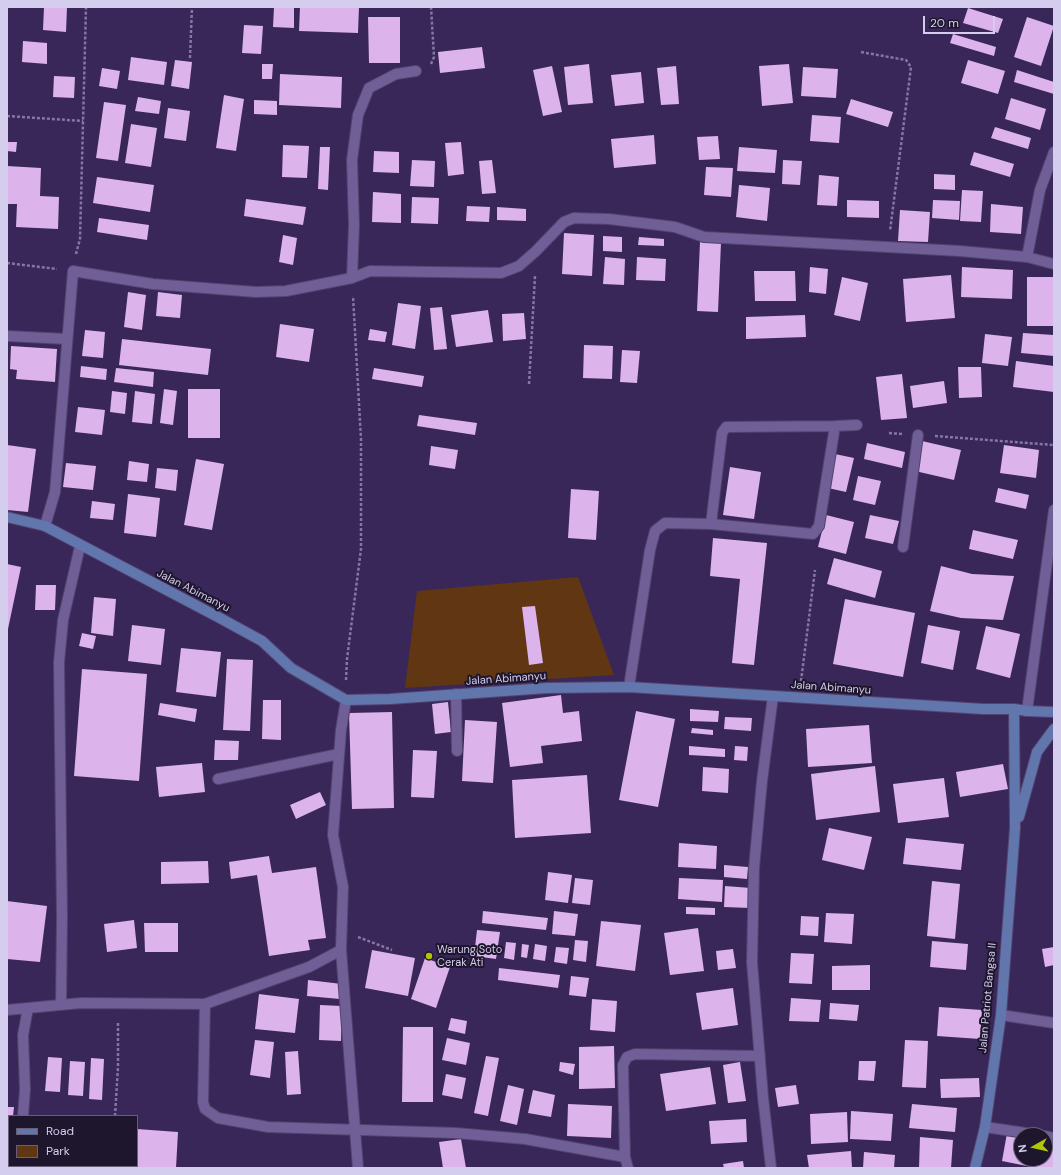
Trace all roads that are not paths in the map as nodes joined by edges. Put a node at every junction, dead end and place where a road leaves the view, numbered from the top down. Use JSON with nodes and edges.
{"nodes":[{"id":1,"x":416,"y":71,"type":"road end"},
{"id":2,"x":1054,"y":152,"type":"edge"},
{"id":3,"x":1027,"y":258,"type":"junction"},
{"id":4,"x":1054,"y":264,"type":"edge"},
{"id":5,"x":352,"y":278,"type":"junction"},
{"id":6,"x":7,"y":336,"type":"edge"},
{"id":7,"x":67,"y":339,"type":"junction"},
{"id":8,"x":857,"y":425,"type":"dead end"},
{"id":9,"x":835,"y":426,"type":"junction"},
{"id":10,"x":918,"y":435,"type":"road end"},
{"id":11,"x":1054,"y":510,"type":"edge"},
{"id":12,"x":7,"y":517,"type":"edge"},
{"id":13,"x":711,"y":524,"type":"junction"},
{"id":14,"x":45,"y":526,"type":"junction"},
{"id":15,"x":80,"y":546,"type":"junction"},
{"id":16,"x":903,"y":546,"type":"dead end"},
{"id":17,"x":629,"y":687,"type":"junction"},
{"id":18,"x":456,"y":694,"type":"junction"},
{"id":19,"x":773,"y":696,"type":"junction"},
{"id":20,"x":346,"y":700,"type":"junction"},
{"id":21,"x":1014,"y":709,"type":"junction"},
{"id":22,"x":1027,"y":711,"type":"junction"},
{"id":23,"x":1054,"y":712,"type":"edge"},
{"id":24,"x":1054,"y":729,"type":"edge"},
{"id":25,"x":457,"y":751,"type":"dead end"},
{"id":26,"x":339,"y":754,"type":"junction"},
{"id":27,"x":218,"y":779,"type":"dead end"},
{"id":28,"x":1016,"y":828,"type":"junction"},
{"id":29,"x":341,"y":950,"type":"junction"},
{"id":30,"x":205,"y":1004,"type":"junction"},
{"id":31,"x":61,"y":1005,"type":"junction"},
{"id":32,"x":28,"y":1008,"type":"junction"},
{"id":33,"x":7,"y":1010,"type":"edge"},
{"id":34,"x":1001,"y":1015,"type":"junction"},
{"id":35,"x":1054,"y":1023,"type":"edge"},
{"id":36,"x":760,"y":1056,"type":"junction"},
{"id":37,"x":22,"y":1115,"type":"edge"},
{"id":38,"x":985,"y":1127,"type":"junction"},
{"id":39,"x":356,"y":1130,"type":"junction"},
{"id":40,"x":1013,"y":1131,"type":"edge"},
{"id":41,"x":624,"y":1157,"type":"junction"},
{"id":42,"x":358,"y":1168,"type":"edge"},
{"id":43,"x":628,"y":1168,"type":"edge"},
{"id":44,"x":771,"y":1168,"type":"edge"},
{"id":45,"x":974,"y":1168,"type":"edge"}],
"edges":[{"from":1,"to":5,"type":"street"},
{"from":2,"to":3,"type":"street"},
{"from":3,"to":4,"type":"street"},
{"from":3,"to":5,"type":"street"},
{"from":5,"to":7,"type":"street"},
{"from":6,"to":7,"type":"street"},
{"from":7,"to":14,"type":"street"},
{"from":8,"to":9,"type":"street"},
{"from":9,"to":13,"type":"street"},
{"from":9,"to":13,"type":"street"},
{"from":10,"to":16,"type":"street"},
{"from":11,"to":22,"type":"street"},
{"from":12,"to":14,"type":"street","name":"Jalan Abimanyu"},
{"from":13,"to":17,"type":"street"},
{"from":14,"to":15,"type":"street","name":"Jalan Abimanyu"},
{"from":15,"to":20,"type":"street","name":"Jalan Abimanyu"},
{"from":15,"to":31,"type":"street"},
{"from":17,"to":18,"type":"street","name":"Jalan Abimanyu"},
{"from":17,"to":19,"type":"street","name":"Jalan Abimanyu"},
{"from":18,"to":20,"type":"street","name":"Jalan Abimanyu"},
{"from":18,"to":25,"type":"street"},
{"from":19,"to":21,"type":"street","name":"Jalan Abimanyu"},
{"from":19,"to":36,"type":"street"},
{"from":20,"to":26,"type":"street"},
{"from":21,"to":22,"type":"street","name":"Jalan Abimanyu"},
{"from":21,"to":28,"type":"street"},
{"from":22,"to":23,"type":"street","name":"Jalan Abimanyu"},
{"from":24,"to":28,"type":"street"},
{"from":26,"to":27,"type":"street"},
{"from":26,"to":29,"type":"street"},
{"from":28,"to":34,"type":"street","name":"Jalan Patriot Bangsa II"},
{"from":29,"to":30,"type":"street"},
{"from":29,"to":39,"type":"street"},
{"from":30,"to":31,"type":"street"},
{"from":30,"to":39,"type":"street"},
{"from":31,"to":32,"type":"street"},
{"from":32,"to":33,"type":"street"},
{"from":32,"to":37,"type":"street"},
{"from":34,"to":35,"type":"street"},
{"from":34,"to":38,"type":"street","name":"Jalan Patriot Bangsa II"},
{"from":36,"to":41,"type":"street"},
{"from":36,"to":44,"type":"street"},
{"from":38,"to":40,"type":"street"},
{"from":38,"to":45,"type":"street","name":"Jalan Patriot Bangsa II"},
{"from":39,"to":41,"type":"street"},
{"from":39,"to":42,"type":"street"},
{"from":41,"to":43,"type":"street"}]}
